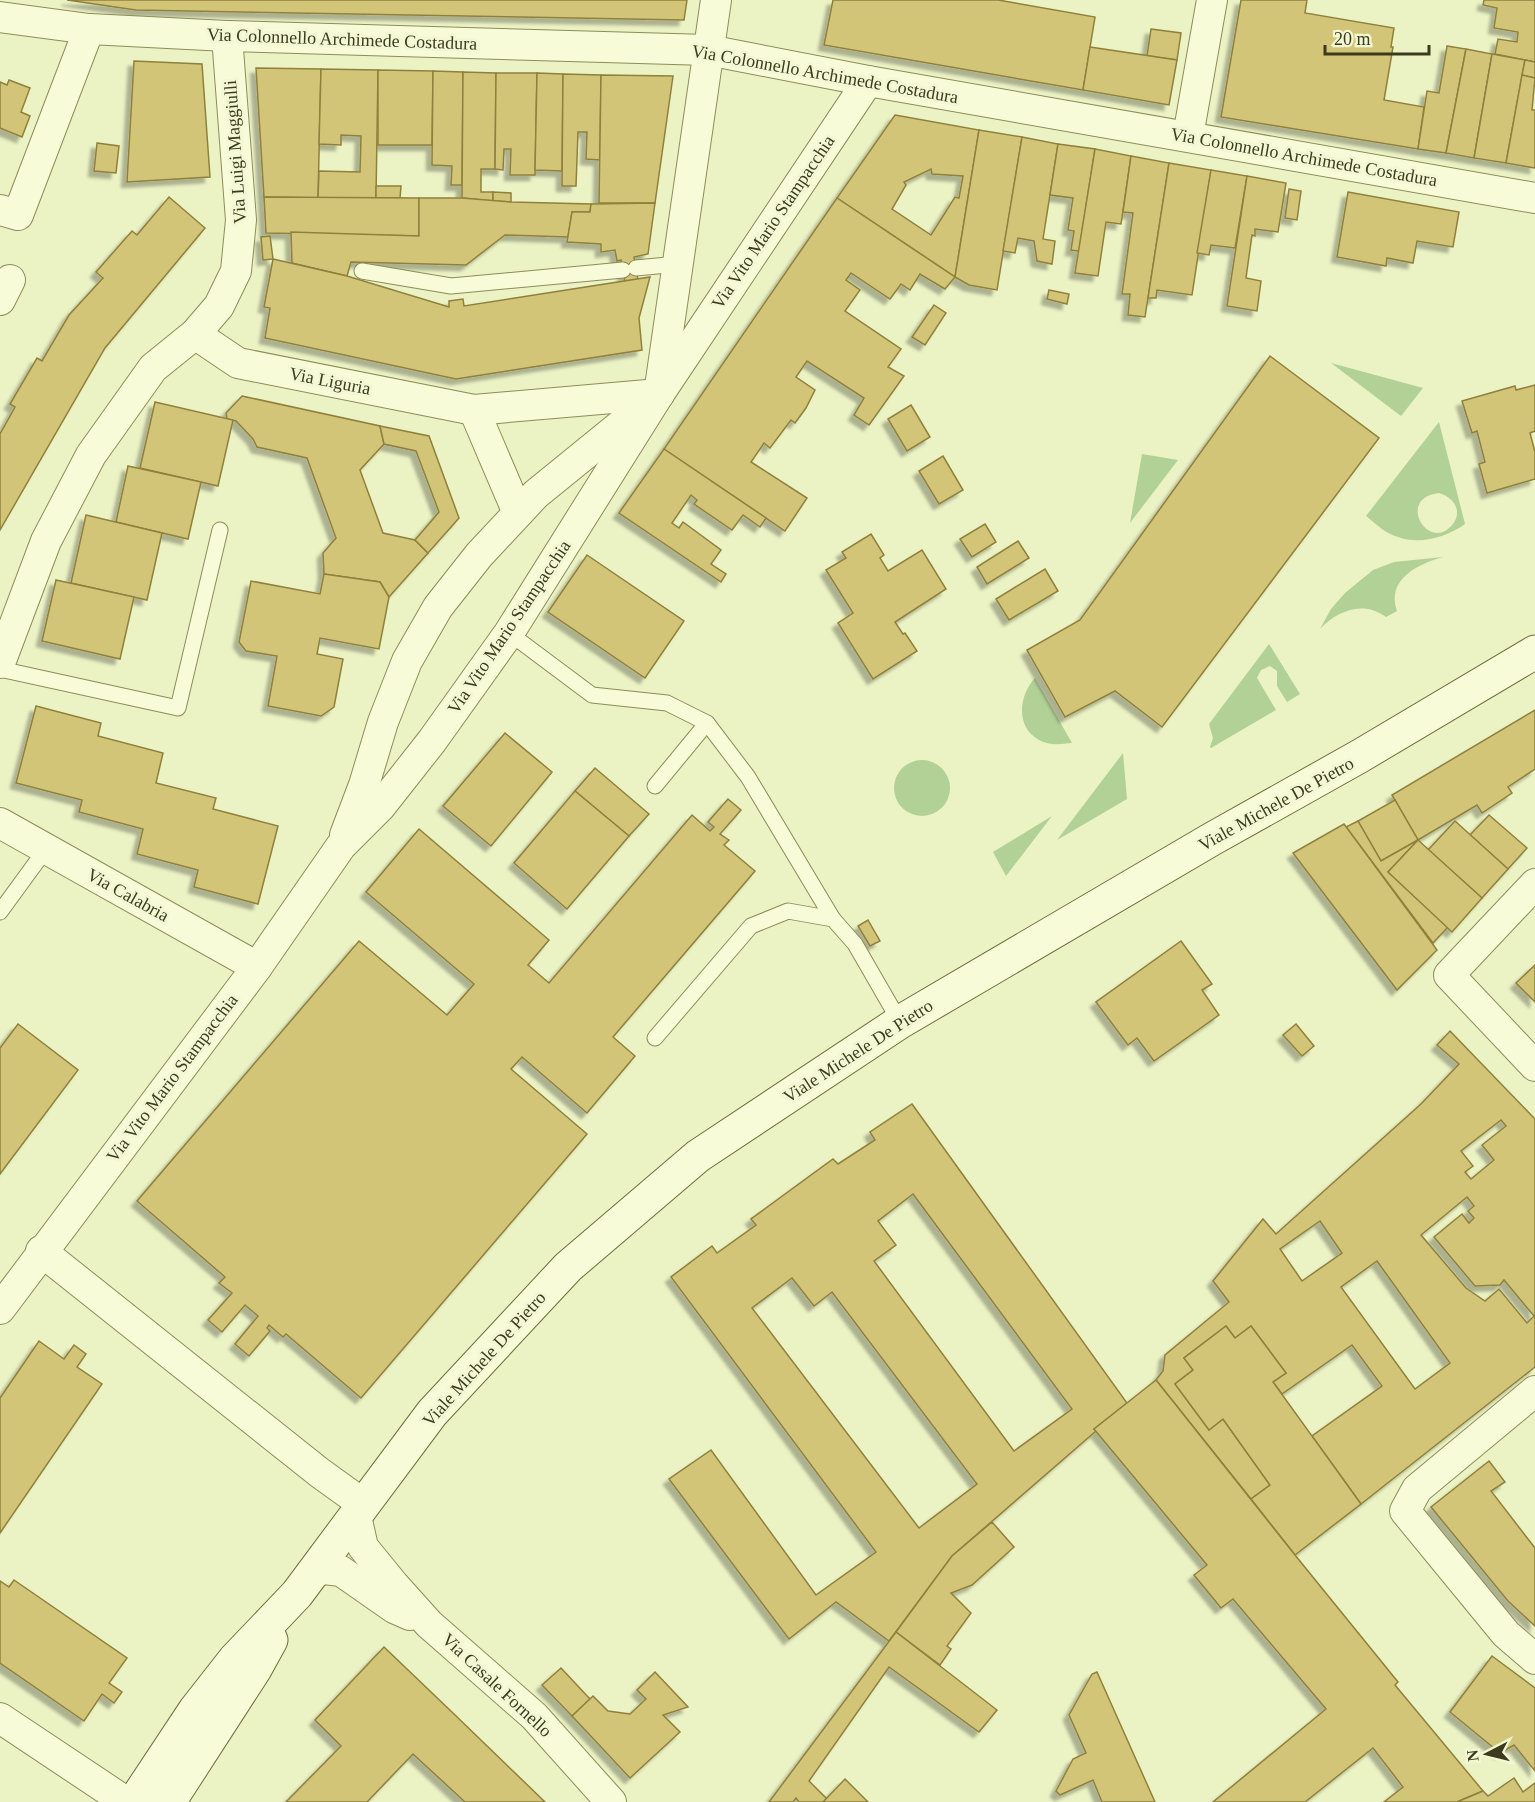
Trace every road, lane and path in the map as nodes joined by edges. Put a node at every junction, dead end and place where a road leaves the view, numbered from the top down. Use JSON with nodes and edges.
{"nodes":[{"id":1,"x":716,"y":0,"type":"edge"},
{"id":2,"x":1212,"y":0,"type":"edge"},
{"id":3,"x":0,"y":17,"type":"edge"},
{"id":4,"x":89,"y":28,"type":"junction"},
{"id":5,"x":227,"y":36,"type":"junction"},
{"id":6,"x":708,"y":50,"type":"junction"},
{"id":7,"x":868,"y":81,"type":"junction"},
{"id":8,"x":1188,"y":136,"type":"junction"},
{"id":9,"x":1535,"y":198,"type":"edge"},
{"id":10,"x":0,"y":210,"type":"edge"},
{"id":11,"x":678,"y":264,"type":"junction"},
{"id":12,"x":362,"y":271,"type":"dead end"},
{"id":13,"x":195,"y":334,"type":"junction"},
{"id":14,"x":659,"y":394,"type":"junction"},
{"id":15,"x":474,"y":410,"type":"junction"},
{"id":16,"x":518,"y":513,"type":"junction"},
{"id":17,"x":220,"y":530,"type":"dead end"},
{"id":18,"x":509,"y":633,"type":"junction"},
{"id":19,"x":1535,"y":652,"type":"edge"},
{"id":20,"x":0,"y":663,"type":"edge"},
{"id":21,"x":0,"y":669,"type":"edge"},
{"id":22,"x":707,"y":723,"type":"junction"},
{"id":23,"x":655,"y":786,"type":"dead end"},
{"id":24,"x":0,"y":823,"type":"edge"},
{"id":25,"x":341,"y":846,"type":"junction"},
{"id":26,"x":46,"y":849,"type":"junction"},
{"id":27,"x":1535,"y":884,"type":"edge"},
{"id":28,"x":0,"y":912,"type":"edge"},
{"id":29,"x":833,"y":919,"type":"junction"},
{"id":30,"x":257,"y":967,"type":"junction"},
{"id":31,"x":900,"y":1022,"type":"junction"},
{"id":32,"x":655,"y":1038,"type":"dead end"},
{"id":33,"x":1535,"y":1066,"type":"edge"},
{"id":34,"x":41,"y":1251,"type":"junction"},
{"id":35,"x":0,"y":1309,"type":"edge"},
{"id":36,"x":1535,"y":1391,"type":"edge"},
{"id":37,"x":359,"y":1510,"type":"junction"},
{"id":38,"x":305,"y":1583,"type":"junction"},
{"id":39,"x":429,"y":1624,"type":"junction"},
{"id":40,"x":1535,"y":1659,"type":"edge"},
{"id":41,"x":0,"y":1718,"type":"edge"},
{"id":42,"x":126,"y":1802,"type":"edge"},
{"id":43,"x":134,"y":1802,"type":"edge"},
{"id":44,"x":169,"y":1802,"type":"edge"},
{"id":45,"x":611,"y":1802,"type":"edge"}],
"edges":[{"from":1,"to":6,"type":"street","name":"Via Vito Mario Stampacchia"},
{"from":2,"to":8,"type":"street"},
{"from":3,"to":4,"type":"street","name":"Via Colonnello Archimede Costadura"},
{"from":4,"to":5,"type":"street","name":"Via Colonnello Archimede Costadura"},
{"from":4,"to":10,"type":"street"},
{"from":5,"to":6,"type":"street","name":"Via Colonnello Archimede Costadura"},
{"from":5,"to":13,"type":"street","name":"Via Luigi Maggiulli"},
{"from":6,"to":7,"type":"street","name":"Via Colonnello Archimede Costadura"},
{"from":6,"to":11,"type":"street","name":"Via Vito Mario Stampacchia"},
{"from":7,"to":8,"type":"street","name":"Via Colonnello Archimede Costadura"},
{"from":7,"to":14,"type":"street","name":"Via Vito Mario Stampacchia"},
{"from":8,"to":9,"type":"street","name":"Via Colonnello Archimede Costadura"},
{"from":11,"to":12,"type":"lane"},
{"from":11,"to":14,"type":"street","name":"Via Vito Mario Stampacchia"},
{"from":13,"to":15,"type":"street","name":"Via Liguria"},
{"from":13,"to":20,"type":"street","name":"Via Luigi Maggiulli"},
{"from":14,"to":15,"type":"street","name":"Via Liguria"},
{"from":14,"to":16,"type":"street","name":"Via Vito Mario Stampacchia"},
{"from":14,"to":18,"type":"street","name":"Via Vito Mario Stampacchia"},
{"from":15,"to":16,"type":"street"},
{"from":16,"to":25,"type":"street","name":"Via Vito Mario Stampacchia"},
{"from":17,"to":21,"type":"lane"},
{"from":18,"to":22,"type":"lane"},
{"from":18,"to":25,"type":"street","name":"Via Vito Mario Stampacchia"},
{"from":19,"to":31,"type":"street","name":"Viale Michele De Pietro"},
{"from":22,"to":23,"type":"lane"},
{"from":22,"to":29,"type":"lane"},
{"from":24,"to":26,"type":"street","name":"Via Calabria"},
{"from":25,"to":30,"type":"street","name":"Via Vito Mario Stampacchia"},
{"from":26,"to":28,"type":"lane"},
{"from":26,"to":30,"type":"street","name":"Via Calabria"},
{"from":27,"to":33,"type":"street"},
{"from":29,"to":31,"type":"lane"},
{"from":29,"to":32,"type":"lane"},
{"from":30,"to":34,"type":"street","name":"Via Vito Mario Stampacchia"},
{"from":31,"to":37,"type":"street","name":"Viale Michele De Pietro"},
{"from":34,"to":35,"type":"street","name":"Via Vito Mario Stampacchia"},
{"from":34,"to":37,"type":"street"},
{"from":36,"to":40,"type":"street"},
{"from":37,"to":38,"type":"street","name":"Viale Michele De Pietro"},
{"from":37,"to":39,"type":"street","name":"Via Casale Fornello"},
{"from":38,"to":39,"type":"street","name":"Via Casale Fornello"},
{"from":38,"to":43,"type":"street","name":"Viale Michele De Pietro"},
{"from":38,"to":44,"type":"street","name":"Viale Michele De Pietro"},
{"from":39,"to":45,"type":"street","name":"Via Casale Fornello"},
{"from":41,"to":42,"type":"street"}]}
